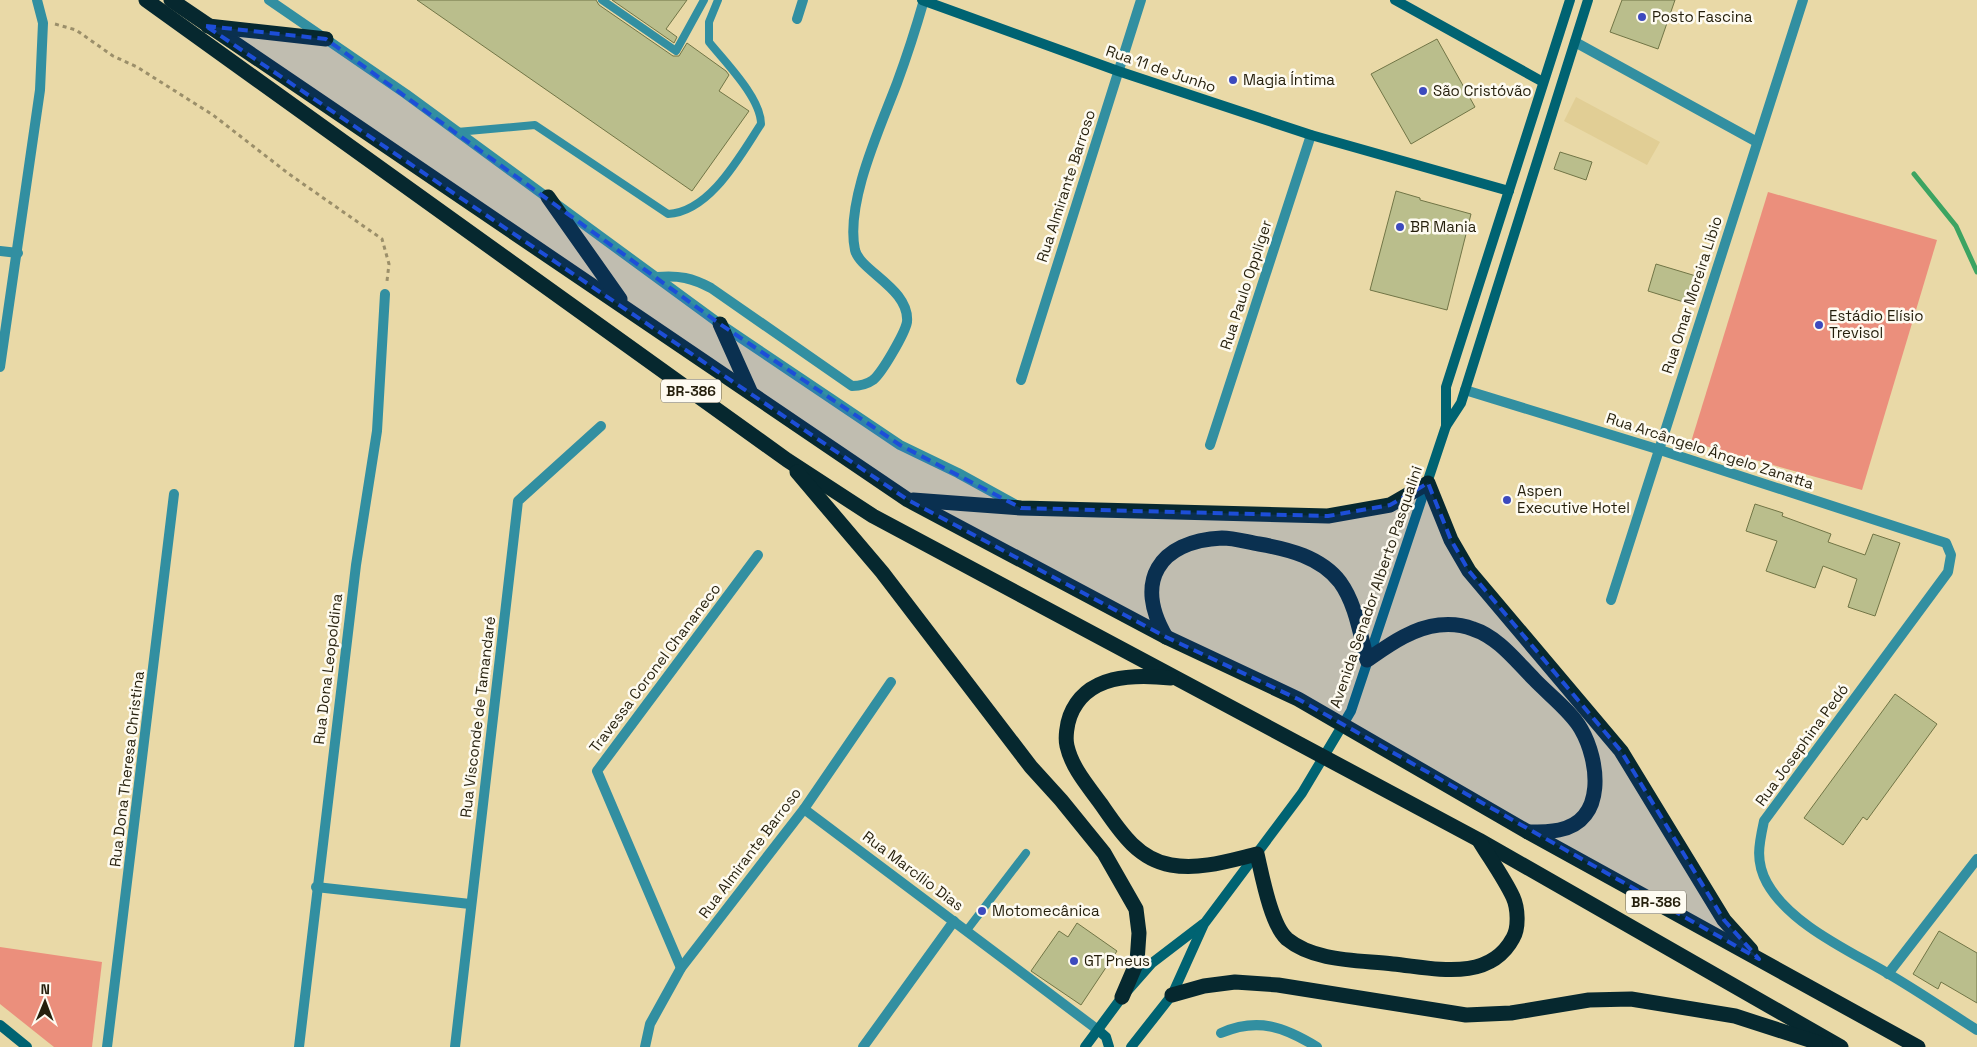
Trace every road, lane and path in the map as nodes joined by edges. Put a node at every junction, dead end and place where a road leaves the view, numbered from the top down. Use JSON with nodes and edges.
{"nodes":[{"id":1,"x":37,"y":0,"type":"edge"},
{"id":2,"x":146,"y":0,"type":"edge"},
{"id":3,"x":171,"y":0,"type":"edge"},
{"id":4,"x":269,"y":0,"type":"edge"},
{"id":5,"x":602,"y":0,"type":"edge"},
{"id":6,"x":704,"y":0,"type":"edge"},
{"id":7,"x":718,"y":0,"type":"edge"},
{"id":8,"x":803,"y":0,"type":"edge"},
{"id":9,"x":923,"y":0,"type":"edge"},
{"id":10,"x":1141,"y":0,"type":"edge"},
{"id":11,"x":1395,"y":0,"type":"edge"},
{"id":12,"x":1570,"y":0,"type":"edge"},
{"id":13,"x":1588,"y":0,"type":"edge"},
{"id":14,"x":1803,"y":0,"type":"edge"},
{"id":15,"x":797,"y":19,"type":"dead end"},
{"id":16,"x":43,"y":23,"type":"junction"},
{"id":17,"x":206,"y":26,"type":"junction"},
{"id":18,"x":326,"y":39,"type":"junction"},
{"id":19,"x":1575,"y":42,"type":"junction"},
{"id":20,"x":1118,"y":71,"type":"junction"},
{"id":21,"x":1543,"y":82,"type":"junction"},
{"id":22,"x":457,"y":132,"type":"junction"},
{"id":23,"x":1311,"y":135,"type":"junction"},
{"id":24,"x":1757,"y":142,"type":"junction"},
{"id":25,"x":1509,"y":191,"type":"junction"},
{"id":26,"x":548,"y":197,"type":"junction"},
{"id":27,"x":0,"y":251,"type":"edge"},
{"id":28,"x":18,"y":253,"type":"junction"},
{"id":29,"x":657,"y":278,"type":"junction"},
{"id":30,"x":385,"y":294,"type":"joint"},
{"id":31,"x":625,"y":306,"type":"junction"},
{"id":32,"x":720,"y":324,"type":"junction"},
{"id":33,"x":0,"y":368,"type":"edge"},
{"id":34,"x":1021,"y":380,"type":"dead end"},
{"id":35,"x":1465,"y":390,"type":"junction"},
{"id":36,"x":751,"y":393,"type":"junction"},
{"id":37,"x":601,"y":426,"type":"dead end"},
{"id":38,"x":1446,"y":426,"type":"junction"},
{"id":39,"x":1210,"y":445,"type":"dead end"},
{"id":40,"x":1657,"y":449,"type":"junction"},
{"id":41,"x":787,"y":460,"type":"junction"},
{"id":42,"x":1428,"y":482,"type":"junction"},
{"id":43,"x":174,"y":494,"type":"dead end"},
{"id":44,"x":908,"y":500,"type":"junction"},
{"id":45,"x":1021,"y":508,"type":"junction"},
{"id":46,"x":1946,"y":543,"type":"joint"},
{"id":47,"x":758,"y":555,"type":"dead end"},
{"id":48,"x":1611,"y":600,"type":"dead end"},
{"id":49,"x":1166,"y":638,"type":"junction"},
{"id":50,"x":1367,"y":660,"type":"junction"},
{"id":51,"x":1179,"y":679,"type":"junction"},
{"id":52,"x":891,"y":682,"type":"dead end"},
{"id":53,"x":804,"y":809,"type":"junction"},
{"id":54,"x":1528,"y":832,"type":"junction"},
{"id":55,"x":1479,"y":840,"type":"junction"},
{"id":56,"x":1026,"y":853,"type":"dead end"},
{"id":57,"x":1256,"y":854,"type":"junction"},
{"id":58,"x":1977,"y":859,"type":"edge"},
{"id":59,"x":316,"y":887,"type":"junction"},
{"id":60,"x":470,"y":904,"type":"junction"},
{"id":61,"x":954,"y":921,"type":"junction"},
{"id":62,"x":1204,"y":924,"type":"junction"},
{"id":63,"x":967,"y":930,"type":"junction"},
{"id":64,"x":1759,"y":959,"type":"junction"},
{"id":65,"x":681,"y":968,"type":"junction"},
{"id":66,"x":1888,"y":974,"type":"junction"},
{"id":67,"x":1172,"y":995,"type":"junction"},
{"id":68,"x":1122,"y":997,"type":"junction"},
{"id":69,"x":0,"y":1026,"type":"edge"},
{"id":70,"x":1098,"y":1030,"type":"junction"},
{"id":71,"x":1977,"y":1030,"type":"edge"},
{"id":72,"x":1220,"y":1033,"type":"dead end"},
{"id":73,"x":27,"y":1047,"type":"edge"},
{"id":74,"x":107,"y":1047,"type":"edge"},
{"id":75,"x":299,"y":1047,"type":"edge"},
{"id":76,"x":455,"y":1047,"type":"edge"},
{"id":77,"x":645,"y":1047,"type":"edge"},
{"id":78,"x":863,"y":1047,"type":"edge"},
{"id":79,"x":1086,"y":1047,"type":"edge"},
{"id":80,"x":1108,"y":1047,"type":"edge"},
{"id":81,"x":1131,"y":1047,"type":"edge"},
{"id":82,"x":1317,"y":1047,"type":"edge"},
{"id":83,"x":1830,"y":1047,"type":"edge"},
{"id":84,"x":1841,"y":1047,"type":"edge"},
{"id":85,"x":1918,"y":1047,"type":"edge"}],
"edges":[{"from":1,"to":16,"type":"street"},
{"from":2,"to":41,"type":"highway","number":"BR-386"},
{"from":3,"to":17,"type":"highway","number":"BR-386"},
{"from":4,"to":18,"type":"street"},
{"from":5,"to":6,"type":"lane"},
{"from":7,"to":22,"type":"lane"},
{"from":8,"to":15,"type":"street"},
{"from":9,"to":20,"type":"main road","name":"Rua 11 de Junho"},
{"from":9,"to":29,"type":"street"},
{"from":10,"to":20,"type":"street","name":"Rua Almirante Barroso"},
{"from":11,"to":21,"type":"main road"},
{"from":12,"to":21,"type":"main road","name":"Avenida Senador Alberto Pasqualini"},
{"from":13,"to":19,"type":"main road","name":"Avenida Senador Alberto Pasqualini"},
{"from":14,"to":24,"type":"street","name":"Rua Omar Moreira Libio"},
{"from":16,"to":28,"type":"street"},
{"from":16,"to":30,"type":"path"},
{"from":17,"to":18,"type":"highway"},
{"from":17,"to":31,"type":"highway","number":"BR-386"},
{"from":18,"to":22,"type":"street"},
{"from":19,"to":24,"type":"street"},
{"from":19,"to":35,"type":"main road","name":"Avenida Senador Alberto Pasqualini"},
{"from":20,"to":23,"type":"main road","name":"Rua 11 de Junho"},
{"from":20,"to":34,"type":"street","name":"Rua Almirante Barroso"},
{"from":21,"to":25,"type":"main road","name":"Avenida Senador Alberto Pasqualini"},
{"from":22,"to":26,"type":"street"},
{"from":23,"to":25,"type":"main road","name":"Rua 11 de Junho"},
{"from":23,"to":39,"type":"street","name":"Rua Paulo Oppliger"},
{"from":24,"to":40,"type":"street","name":"Rua Omar Moreira Libio"},
{"from":25,"to":38,"type":"main road","name":"Avenida Senador Alberto Pasqualini"},
{"from":26,"to":29,"type":"street"},
{"from":26,"to":31,"type":"highway"},
{"from":27,"to":28,"type":"street"},
{"from":28,"to":33,"type":"street"},
{"from":29,"to":32,"type":"street"},
{"from":30,"to":59,"type":"street","name":"Rua Dona Leopoldina"},
{"from":31,"to":36,"type":"highway","number":"BR-386"},
{"from":32,"to":36,"type":"highway"},
{"from":32,"to":45,"type":"street"},
{"from":35,"to":38,"type":"main road","name":"Avenida Senador Alberto Pasqualini"},
{"from":35,"to":40,"type":"street","name":"Rua Arcângelo Ângelo Zanatta"},
{"from":36,"to":44,"type":"highway","number":"BR-386"},
{"from":37,"to":60,"type":"street","name":"Rua Visconde de Tamandaré"},
{"from":38,"to":42,"type":"main road","name":"Avenida Senador Alberto Pasqualini"},
{"from":40,"to":46,"type":"street","name":"Rua Arcângelo Ângelo Zanatta"},
{"from":40,"to":48,"type":"street","name":"Rua Omar Moreira Libio"},
{"from":41,"to":51,"type":"highway","number":"BR-386"},
{"from":41,"to":68,"type":"highway"},
{"from":42,"to":45,"type":"highway"},
{"from":42,"to":50,"type":"main road","name":"Avenida Senador Alberto Pasqualini"},
{"from":42,"to":64,"type":"highway"},
{"from":43,"to":74,"type":"street","name":"Rua Dona Theresa Christina"},
{"from":44,"to":45,"type":"highway"},
{"from":44,"to":49,"type":"highway","number":"BR-386"},
{"from":46,"to":66,"type":"street","name":"Rua Josephina Pedó"},
{"from":47,"to":65,"type":"street","name":"Travessa Coronel Chananeco"},
{"from":49,"to":50,"type":"highway"},
{"from":49,"to":54,"type":"highway","number":"BR-386"},
{"from":50,"to":54,"type":"highway"},
{"from":50,"to":57,"type":"main road","name":"Avenida Senador Alberto Pasqualini"},
{"from":51,"to":55,"type":"highway","number":"BR-386"},
{"from":51,"to":57,"type":"highway"},
{"from":52,"to":53,"type":"street","name":"Rua Almirante Barroso"},
{"from":53,"to":61,"type":"street","name":"Rua Marcílio Dias"},
{"from":53,"to":65,"type":"street","name":"Rua Almirante Barroso"},
{"from":54,"to":64,"type":"highway","number":"BR-386"},
{"from":55,"to":57,"type":"highway"},
{"from":55,"to":84,"type":"highway","number":"BR-386"},
{"from":56,"to":63,"type":"lane"},
{"from":57,"to":62,"type":"main road","name":"Avenida Senador Alberto Pasqualini"},
{"from":58,"to":66,"type":"street"},
{"from":59,"to":60,"type":"street"},
{"from":59,"to":75,"type":"street","name":"Rua Dona Leopoldina"},
{"from":60,"to":76,"type":"street","name":"Rua Visconde de Tamandaré"},
{"from":61,"to":63,"type":"street","name":"Rua Marcílio Dias"},
{"from":61,"to":78,"type":"street"},
{"from":62,"to":67,"type":"main road","name":"Avenida Senador Alberto Pasqualini"},
{"from":62,"to":68,"type":"main road","name":"Avenida Senador Alberto Pasqualini"},
{"from":63,"to":70,"type":"street","name":"Rua Marcílio Dias"},
{"from":64,"to":85,"type":"highway","number":"BR-386"},
{"from":65,"to":77,"type":"street","name":"Rua Almirante Barroso"},
{"from":66,"to":71,"type":"street","name":"Rua Josephina Pedó"},
{"from":67,"to":81,"type":"main road","name":"Avenida Senador Alberto Pasqualini"},
{"from":67,"to":83,"type":"highway"},
{"from":68,"to":70,"type":"main road","name":"Avenida Senador Alberto Pasqualini"},
{"from":69,"to":73,"type":"main road"},
{"from":70,"to":79,"type":"main road","name":"Avenida Senador Alberto Pasqualini"},
{"from":70,"to":80,"type":"main road"},
{"from":72,"to":82,"type":"street"}]}
